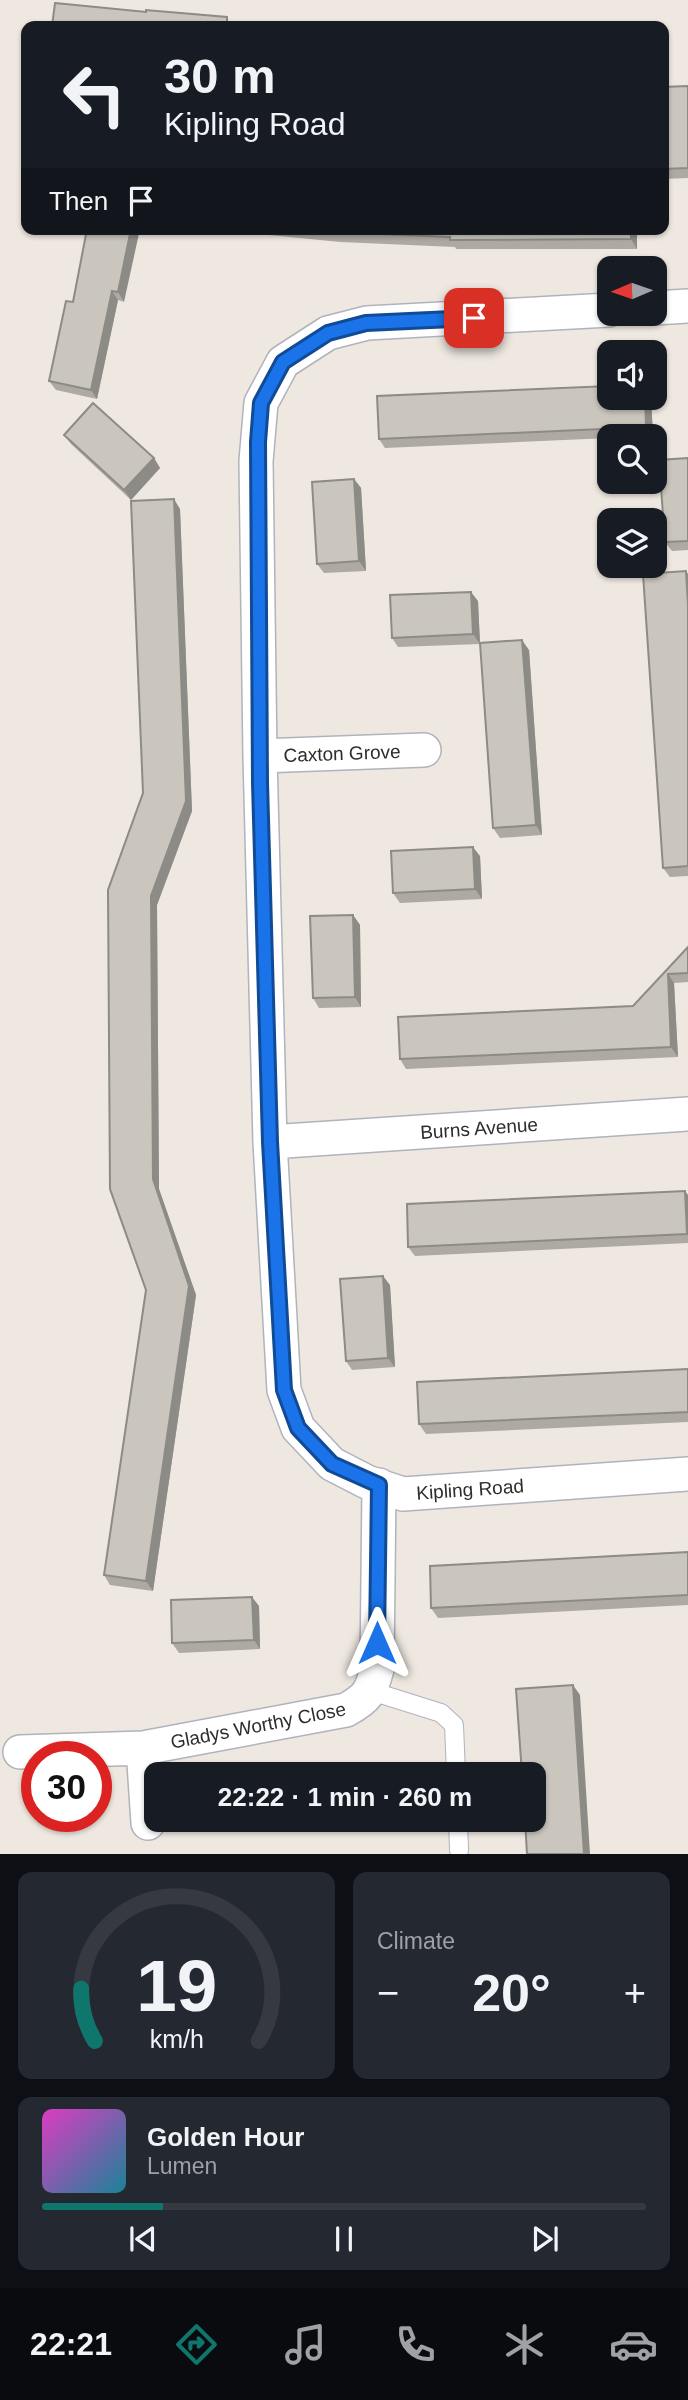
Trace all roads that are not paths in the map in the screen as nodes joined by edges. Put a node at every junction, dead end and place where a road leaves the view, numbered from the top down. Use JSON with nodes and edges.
{"nodes":[{"id":1,"x":688,"y":306,"type":"edge"},
{"id":2,"x":667,"y":307,"type":"edge"},
{"id":3,"x":597,"y":311,"type":"edge"},
{"id":4,"x":424,"y":750,"type":"dead end"},
{"id":5,"x":260,"y":756,"type":"junction"},
{"id":6,"x":688,"y":1114,"type":"edge"},
{"id":7,"x":270,"y":1142,"type":"junction"},
{"id":8,"x":688,"y":1474,"type":"edge"},
{"id":9,"x":379,"y":1485,"type":"junction"},
{"id":10,"x":371,"y":1691,"type":"junction"},
{"id":11,"x":143,"y":1748,"type":"junction"},
{"id":12,"x":20,"y":1752,"type":"dead end"},
{"id":13,"x":456,"y":1762,"type":"edge"},
{"id":14,"x":144,"y":1763,"type":"edge"},
{"id":15,"x":458,"y":1832,"type":"edge"},
{"id":16,"x":459,"y":1850,"type":"dead end"}],
"edges":[{"from":1,"to":2,"type":"street"},
{"from":3,"to":5,"type":"street","name":"Kipling Road"},
{"from":4,"to":5,"type":"street","name":"Caxton Grove"},
{"from":5,"to":7,"type":"street","name":"Kipling Road"},
{"from":6,"to":7,"type":"street","name":"Burns Avenue"},
{"from":7,"to":9,"type":"street","name":"Kipling Road"},
{"from":8,"to":9,"type":"street","name":"Kipling Road"},
{"from":9,"to":10,"type":"street","name":"Gladys Worthy Close"},
{"from":10,"to":11,"type":"street","name":"Gladys Worthy Close"},
{"from":10,"to":13,"type":"lane"},
{"from":11,"to":12,"type":"street","name":"Gladys Worthy Close"},
{"from":11,"to":14,"type":"street","name":"Gladys Worthy Close"},
{"from":15,"to":16,"type":"lane"}]}
